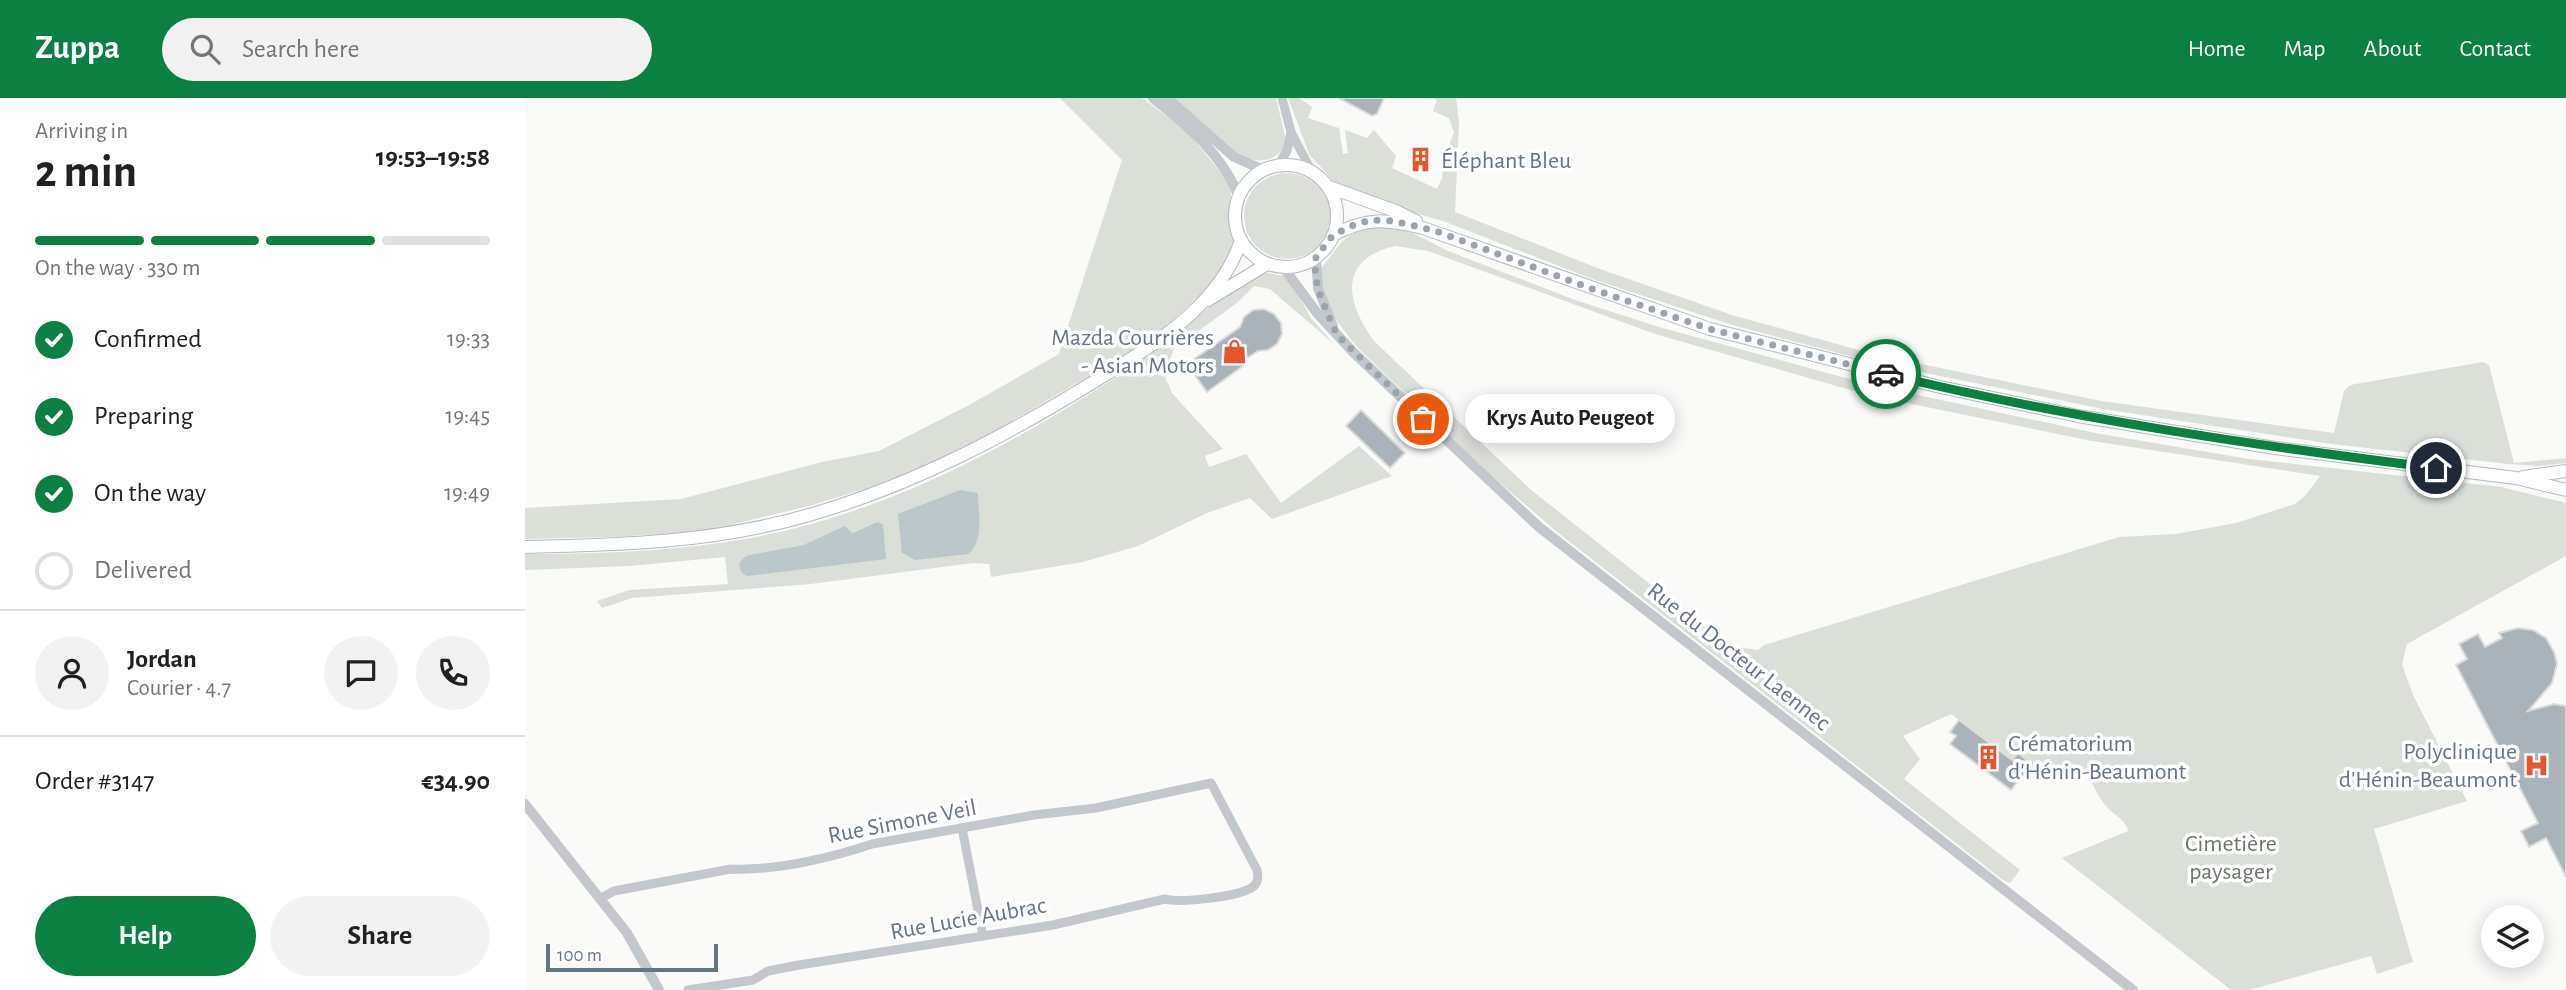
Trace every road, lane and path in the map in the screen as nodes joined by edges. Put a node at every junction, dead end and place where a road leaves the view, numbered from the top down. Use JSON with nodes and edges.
{"nodes":[{"id":1,"x":1153,"y":98,"type":"edge"},
{"id":2,"x":1167,"y":98,"type":"edge"},
{"id":3,"x":1282,"y":98,"type":"edge"},
{"id":4,"x":1291,"y":132,"type":"junction"},
{"id":5,"x":1278,"y":166,"type":"junction"},
{"id":6,"x":1265,"y":170,"type":"junction"},
{"id":7,"x":1312,"y":172,"type":"junction"},
{"id":8,"x":1328,"y":187,"type":"junction"},
{"id":9,"x":1239,"y":197,"type":"junction"},
{"id":10,"x":1436,"y":231,"type":"junction"},
{"id":11,"x":1333,"y":235,"type":"junction"},
{"id":12,"x":1241,"y":240,"type":"junction"},
{"id":13,"x":1316,"y":257,"type":"junction"},
{"id":14,"x":1267,"y":264,"type":"junction"},
{"id":15,"x":1283,"y":267,"type":"junction"},
{"id":16,"x":1198,"y":307,"type":"junction"},
{"id":17,"x":1337,"y":335,"type":"junction"},
{"id":18,"x":2566,"y":471,"type":"edge"},
{"id":19,"x":2516,"y":478,"type":"junction"},
{"id":20,"x":2566,"y":490,"type":"edge"},
{"id":21,"x":525,"y":547,"type":"edge"},
{"id":22,"x":525,"y":804,"type":"edge"},
{"id":23,"x":962,"y":828,"type":"junction"},
{"id":24,"x":1254,"y":886,"type":"joint"},
{"id":25,"x":601,"y":898,"type":"junction"},
{"id":26,"x":983,"y":936,"type":"junction"},
{"id":27,"x":659,"y":990,"type":"edge"},
{"id":28,"x":688,"y":990,"type":"edge"},
{"id":29,"x":2133,"y":990,"type":"edge"}],
"edges":[{"from":1,"to":9,"type":"street"},
{"from":2,"to":6,"type":"street"},
{"from":3,"to":4,"type":"street"},
{"from":4,"to":5,"type":"street"},
{"from":4,"to":7,"type":"street"},
{"from":5,"to":6,"type":"main road"},
{"from":5,"to":7,"type":"main road"},
{"from":6,"to":9,"type":"main road"},
{"from":7,"to":8,"type":"main road"},
{"from":8,"to":10,"type":"main road"},
{"from":8,"to":11,"type":"main road"},
{"from":9,"to":12,"type":"main road"},
{"from":10,"to":11,"type":"main road"},
{"from":10,"to":19,"type":"main road"},
{"from":11,"to":13,"type":"main road"},
{"from":12,"to":14,"type":"main road"},
{"from":12,"to":16,"type":"main road"},
{"from":13,"to":15,"type":"main road"},
{"from":13,"to":17,"type":"street","name":"Rue du Docteur Laennec"},
{"from":14,"to":15,"type":"main road"},
{"from":14,"to":16,"type":"main road"},
{"from":15,"to":17,"type":"street","name":"Rue du Docteur Laennec"},
{"from":16,"to":21,"type":"main road"},
{"from":17,"to":29,"type":"street","name":"Rue du Docteur Laennec"},
{"from":18,"to":19,"type":"main road"},
{"from":19,"to":20,"type":"main road"},
{"from":22,"to":25,"type":"street"},
{"from":23,"to":24,"type":"street","name":"Rue Simone Veil"},
{"from":23,"to":25,"type":"street","name":"Rue Simone Veil"},
{"from":23,"to":26,"type":"street"},
{"from":24,"to":26,"type":"street","name":"Rue Lucie Aubrac"},
{"from":25,"to":27,"type":"street"},
{"from":26,"to":28,"type":"street","name":"Rue Lucie Aubrac"}]}
